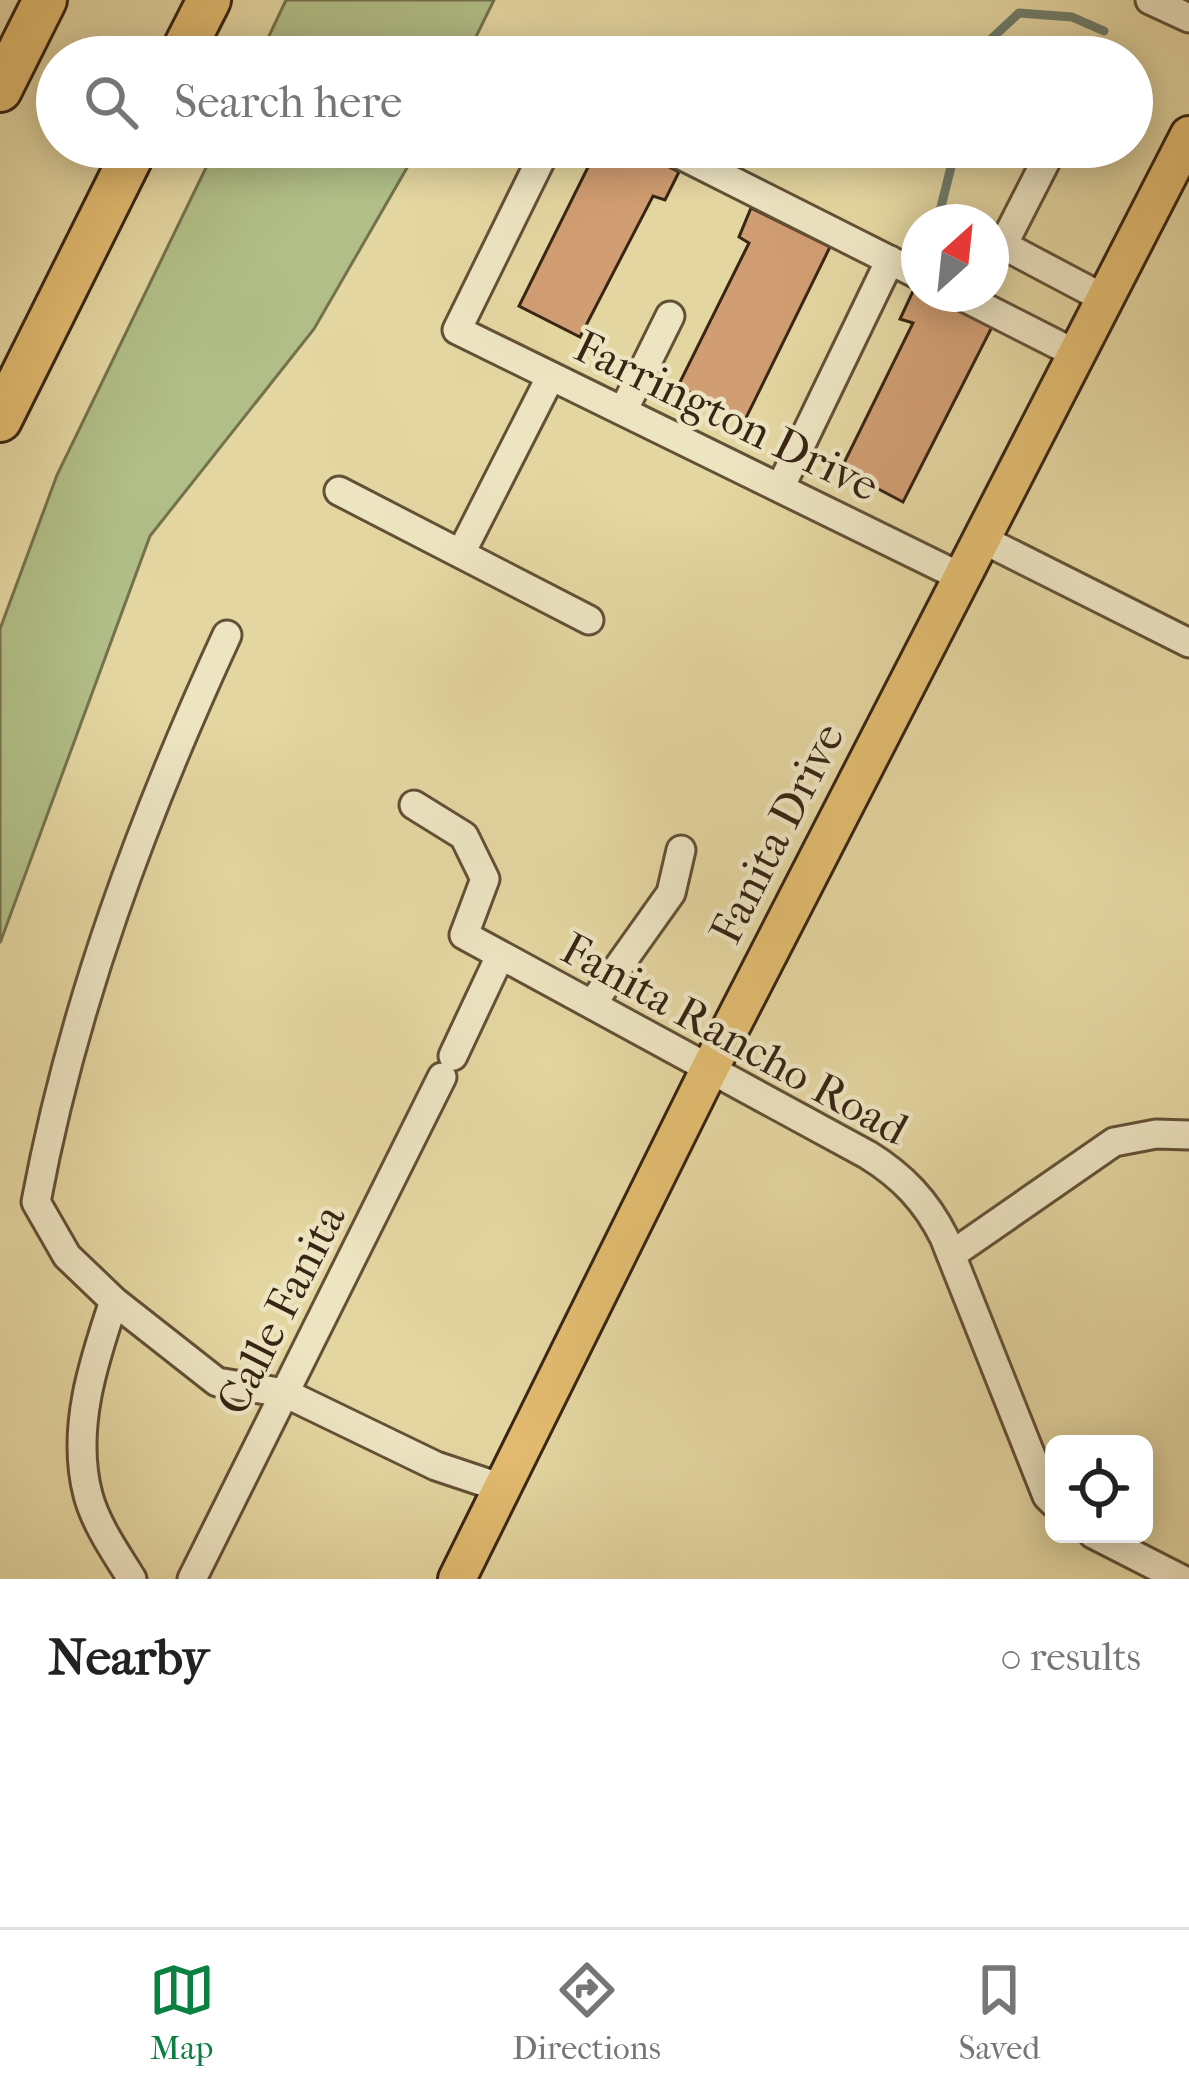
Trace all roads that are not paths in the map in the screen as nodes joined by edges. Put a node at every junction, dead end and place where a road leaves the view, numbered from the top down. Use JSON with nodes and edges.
{"nodes":[{"id":1,"x":45,"y":0,"type":"edge"},
{"id":2,"x":208,"y":0,"type":"edge"},
{"id":3,"x":1150,"y":0,"type":"edge"},
{"id":4,"x":1189,"y":18,"type":"edge"},
{"id":5,"x":190,"y":36,"type":"edge"},
{"id":6,"x":0,"y":90,"type":"edge"},
{"id":7,"x":1189,"y":135,"type":"edge"},
{"id":8,"x":126,"y":168,"type":"edge"},
{"id":9,"x":537,"y":168,"type":"edge"},
{"id":10,"x":707,"y":168,"type":"edge"},
{"id":11,"x":1042,"y":168,"type":"edge"},
{"id":12,"x":890,"y":260,"type":"junction"},
{"id":13,"x":901,"y":265,"type":"edge"},
{"id":14,"x":1105,"y":299,"type":"junction"},
{"id":15,"x":993,"y":312,"type":"edge"},
{"id":16,"x":670,"y":316,"type":"dead end"},
{"id":17,"x":1076,"y":354,"type":"junction"},
{"id":18,"x":551,"y":376,"type":"junction"},
{"id":19,"x":623,"y":411,"type":"junction"},
{"id":20,"x":0,"y":420,"type":"edge"},
{"id":21,"x":780,"y":488,"type":"junction"},
{"id":22,"x":339,"y":491,"type":"dead end"},
{"id":23,"x":980,"y":538,"type":"junction"},
{"id":24,"x":460,"y":553,"type":"junction"},
{"id":25,"x":961,"y":577,"type":"junction"},
{"id":26,"x":590,"y":620,"type":"dead end"},
{"id":27,"x":227,"y":635,"type":"dead end"},
{"id":28,"x":1189,"y":644,"type":"edge"},
{"id":29,"x":414,"y":805,"type":"dead end"},
{"id":30,"x":681,"y":850,"type":"dead end"},
{"id":31,"x":500,"y":956,"type":"junction"},
{"id":32,"x":592,"y":1004,"type":"junction"},
{"id":33,"x":709,"y":1070,"type":"junction"},
{"id":34,"x":1189,"y":1136,"type":"edge"},
{"id":35,"x":951,"y":1255,"type":"junction"},
{"id":36,"x":114,"y":1301,"type":"junction"},
{"id":37,"x":285,"y":1393,"type":"junction"},
{"id":38,"x":502,"y":1488,"type":"junction"},
{"id":39,"x":1045,"y":1491,"type":"edge"},
{"id":40,"x":1111,"y":1543,"type":"edge"},
{"id":41,"x":132,"y":1579,"type":"edge"},
{"id":42,"x":192,"y":1579,"type":"edge"},
{"id":43,"x":457,"y":1579,"type":"edge"},
{"id":44,"x":1181,"y":1579,"type":"edge"}],
"edges":[{"from":1,"to":6,"type":"highway"},
{"from":2,"to":5,"type":"highway"},
{"from":3,"to":4,"type":"street"},
{"from":7,"to":14,"type":"main road","name":"Fanita Drive"},
{"from":8,"to":20,"type":"highway"},
{"from":9,"to":18,"type":"street","name":"Farrington Drive"},
{"from":10,"to":12,"type":"street"},
{"from":11,"to":14,"type":"street"},
{"from":12,"to":13,"type":"street"},
{"from":12,"to":21,"type":"street"},
{"from":14,"to":17,"type":"main road","name":"Fanita Drive"},
{"from":15,"to":17,"type":"street"},
{"from":16,"to":19,"type":"street"},
{"from":17,"to":23,"type":"main road","name":"Fanita Drive"},
{"from":18,"to":19,"type":"street","name":"Farrington Drive"},
{"from":18,"to":24,"type":"street"},
{"from":19,"to":21,"type":"street","name":"Farrington Drive"},
{"from":21,"to":25,"type":"street","name":"Farrington Drive"},
{"from":22,"to":24,"type":"street"},
{"from":23,"to":25,"type":"main road","name":"Fanita Drive"},
{"from":23,"to":28,"type":"street"},
{"from":24,"to":26,"type":"street"},
{"from":25,"to":33,"type":"main road","name":"Fanita Drive"},
{"from":27,"to":36,"type":"street"},
{"from":29,"to":31,"type":"street","name":"Fanita Rancho Road"},
{"from":30,"to":32,"type":"street"},
{"from":31,"to":32,"type":"street","name":"Fanita Rancho Road"},
{"from":31,"to":37,"type":"street","name":"Calle Fanita"},
{"from":32,"to":33,"type":"street","name":"Fanita Rancho Road"},
{"from":33,"to":35,"type":"street","name":"Fanita Rancho Road"},
{"from":33,"to":38,"type":"main road","name":"Fanita Drive"},
{"from":34,"to":35,"type":"street"},
{"from":35,"to":39,"type":"street","name":"Fanita Rancho Road"},
{"from":36,"to":37,"type":"street"},
{"from":36,"to":41,"type":"street"},
{"from":37,"to":38,"type":"street"},
{"from":37,"to":42,"type":"street","name":"Calle Fanita"},
{"from":38,"to":43,"type":"main road","name":"Fanita Drive"},
{"from":40,"to":44,"type":"street"}]}
